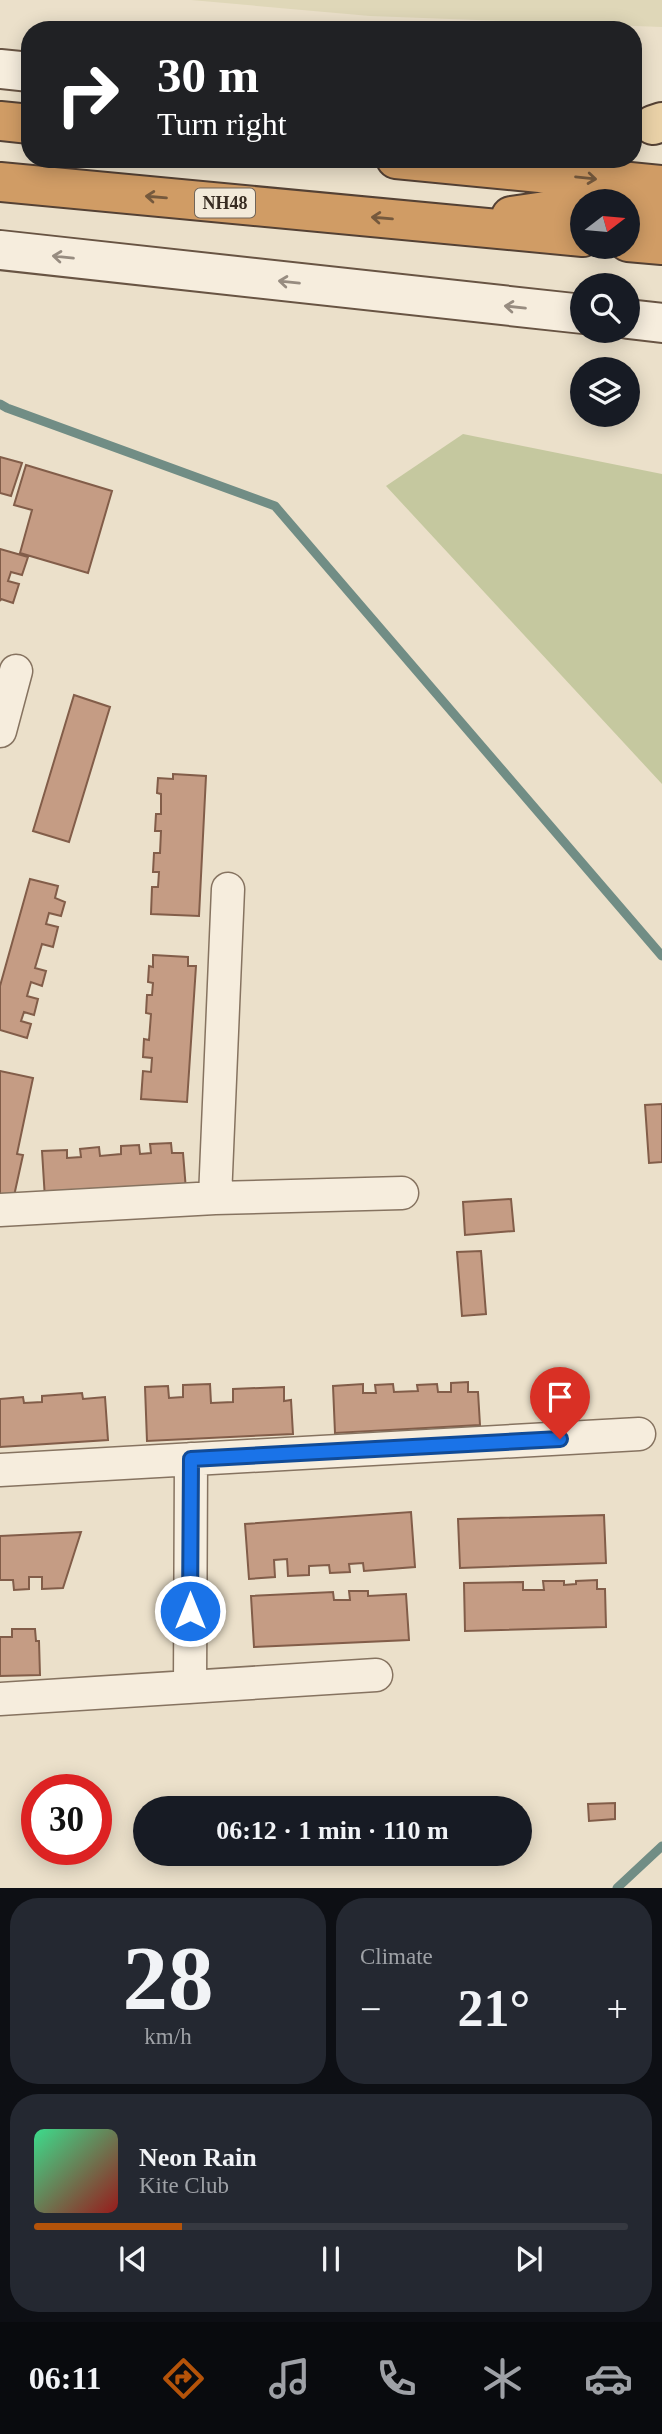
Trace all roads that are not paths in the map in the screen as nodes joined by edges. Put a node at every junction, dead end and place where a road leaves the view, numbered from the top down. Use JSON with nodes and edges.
{"nodes":[{"id":1,"x":0,"y":69,"type":"edge"},
{"id":2,"x":21,"y":71,"type":"edge"},
{"id":3,"x":0,"y":121,"type":"edge"},
{"id":4,"x":21,"y":123,"type":"edge"},
{"id":5,"x":488,"y":168,"type":"edge"},
{"id":6,"x":0,"y":182,"type":"edge"},
{"id":7,"x":662,"y":185,"type":"edge"},
{"id":8,"x":570,"y":207,"type":"edge"},
{"id":9,"x":640,"y":214,"type":"edge"},
{"id":10,"x":662,"y":216,"type":"edge"},
{"id":11,"x":450,"y":225,"type":"junction"},
{"id":12,"x":570,"y":236,"type":"edge"},
{"id":13,"x":640,"y":243,"type":"edge"},
{"id":14,"x":662,"y":245,"type":"edge"},
{"id":15,"x":0,"y":250,"type":"edge"},
{"id":16,"x":570,"y":313,"type":"edge"},
{"id":17,"x":640,"y":320,"type":"edge"},
{"id":18,"x":662,"y":323,"type":"edge"},
{"id":19,"x":16,"y":671,"type":"dead end"},
{"id":20,"x":0,"y":731,"type":"edge"},
{"id":21,"x":228,"y":889,"type":"dead end"},
{"id":22,"x":402,"y":1193,"type":"dead end"},
{"id":23,"x":215,"y":1198,"type":"junction"},
{"id":24,"x":0,"y":1209,"type":"edge"},
{"id":25,"x":639,"y":1434,"type":"dead end"},
{"id":26,"x":191,"y":1459,"type":"junction"},
{"id":27,"x":0,"y":1470,"type":"edge"},
{"id":28,"x":376,"y":1675,"type":"dead end"},
{"id":29,"x":190,"y":1687,"type":"junction"},
{"id":30,"x":0,"y":1699,"type":"edge"}],
"edges":[{"from":1,"to":2,"type":"street"},
{"from":3,"to":4,"type":"highway"},
{"from":5,"to":7,"type":"highway","one_way":true},
{"from":11,"to":6,"type":"highway","number":"NH48","one_way":true},
{"from":8,"to":11,"type":"highway"},
{"from":9,"to":10,"type":"highway"},
{"from":11,"to":12,"type":"highway","number":"NH48"},
{"from":13,"to":14,"type":"highway"},
{"from":16,"to":15,"type":"street","one_way":true},
{"from":17,"to":18,"type":"street"},
{"from":19,"to":20,"type":"street"},
{"from":21,"to":23,"type":"street"},
{"from":22,"to":23,"type":"street"},
{"from":23,"to":24,"type":"street"},
{"from":25,"to":26,"type":"street"},
{"from":26,"to":27,"type":"street"},
{"from":26,"to":29,"type":"street"},
{"from":28,"to":29,"type":"street"},
{"from":29,"to":30,"type":"street"}]}
